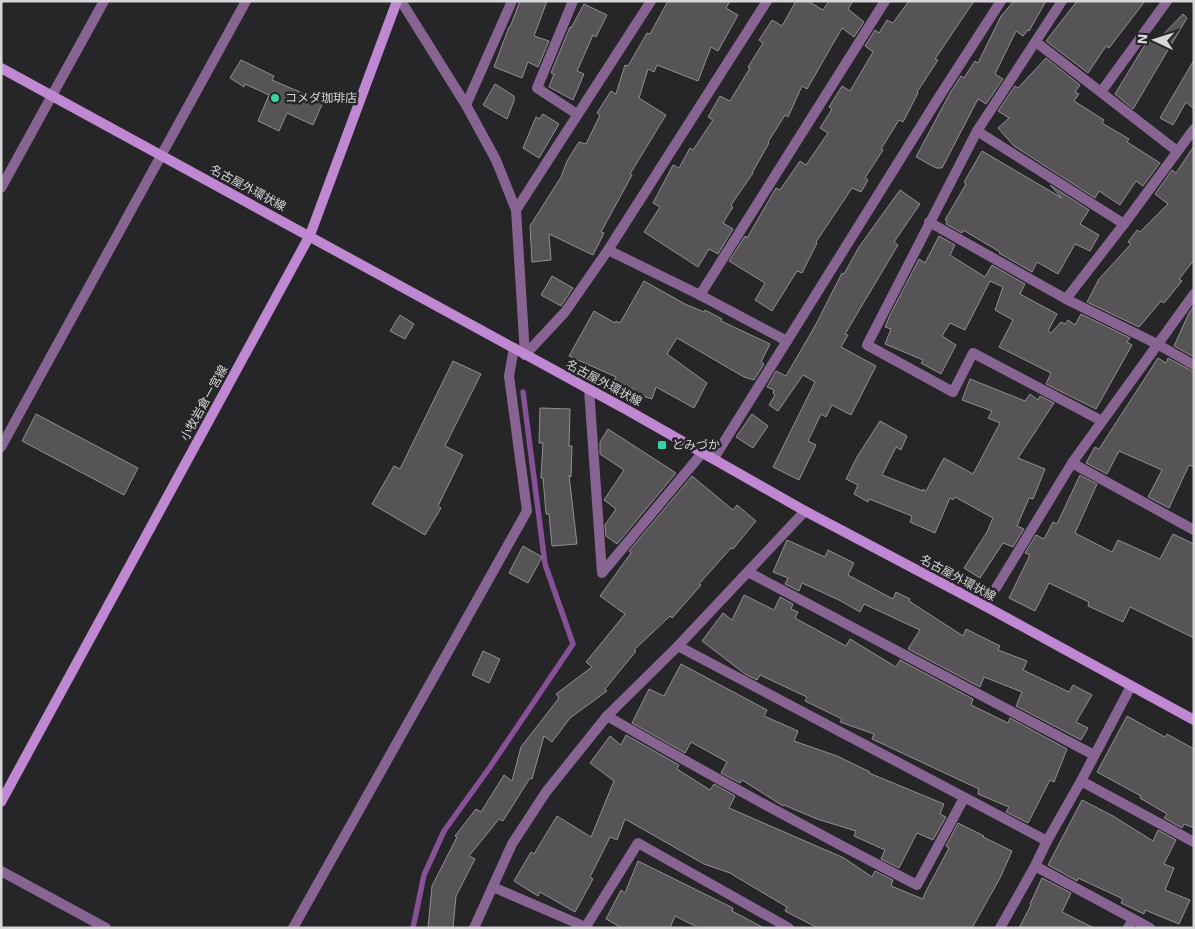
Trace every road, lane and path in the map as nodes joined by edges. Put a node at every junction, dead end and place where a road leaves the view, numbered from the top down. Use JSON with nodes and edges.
{"nodes":[{"id":1,"x":104,"y":1,"type":"edge"},
{"id":2,"x":246,"y":1,"type":"edge"},
{"id":3,"x":397,"y":1,"type":"edge"},
{"id":4,"x":402,"y":1,"type":"edge"},
{"id":5,"x":512,"y":1,"type":"edge"},
{"id":6,"x":573,"y":1,"type":"edge"},
{"id":7,"x":651,"y":1,"type":"edge"},
{"id":8,"x":767,"y":1,"type":"edge"},
{"id":9,"x":885,"y":1,"type":"edge"},
{"id":10,"x":1001,"y":1,"type":"edge"},
{"id":11,"x":1062,"y":1,"type":"edge"},
{"id":12,"x":1167,"y":1,"type":"edge"},
{"id":13,"x":1036,"y":42,"type":"junction"},
{"id":14,"x":1,"y":68,"type":"edge"},
{"id":15,"x":1100,"y":92,"type":"junction"},
{"id":16,"x":52,"y":95,"type":"junction"},
{"id":17,"x":466,"y":105,"type":"junction"},
{"id":18,"x":577,"y":114,"type":"junction"},
{"id":19,"x":1194,"y":128,"type":"edge"},
{"id":20,"x":977,"y":131,"type":"junction"},
{"id":21,"x":1177,"y":151,"type":"junction"},
{"id":22,"x":161,"y":156,"type":"junction"},
{"id":23,"x":1,"y":188,"type":"edge"},
{"id":24,"x":516,"y":210,"type":"junction"},
{"id":25,"x":929,"y":222,"type":"junction"},
{"id":26,"x":1124,"y":224,"type":"junction"},
{"id":27,"x":310,"y":235,"type":"junction"},
{"id":28,"x":608,"y":250,"type":"junction"},
{"id":29,"x":1194,"y":294,"type":"edge"},
{"id":30,"x":700,"y":295,"type":"junction"},
{"id":31,"x":1066,"y":299,"type":"junction"},
{"id":32,"x":787,"y":341,"type":"junction"},
{"id":33,"x":1157,"y":344,"type":"junction"},
{"id":34,"x":514,"y":348,"type":"junction"},
{"id":35,"x":525,"y":355,"type":"junction"},
{"id":36,"x":1194,"y":365,"type":"edge"},
{"id":37,"x":589,"y":389,"type":"junction"},
{"id":38,"x":1102,"y":421,"type":"junction"},
{"id":39,"x":1,"y":447,"type":"edge"},
{"id":40,"x":703,"y":452,"type":"junction"},
{"id":41,"x":714,"y":458,"type":"junction"},
{"id":42,"x":1072,"y":464,"type":"junction"},
{"id":43,"x":805,"y":511,"type":"junction"},
{"id":44,"x":1194,"y":530,"type":"edge"},
{"id":45,"x":748,"y":572,"type":"junction"},
{"id":46,"x":985,"y":606,"type":"junction"},
{"id":47,"x":678,"y":646,"type":"junction"},
{"id":48,"x":1131,"y":686,"type":"junction"},
{"id":49,"x":607,"y":716,"type":"junction"},
{"id":50,"x":1194,"y":720,"type":"edge"},
{"id":51,"x":1094,"y":755,"type":"junction"},
{"id":52,"x":1081,"y":781,"type":"junction"},
{"id":53,"x":964,"y":798,"type":"junction"},
{"id":54,"x":1,"y":802,"type":"edge"},
{"id":55,"x":1047,"y":840,"type":"junction"},
{"id":56,"x":1194,"y":842,"type":"edge"},
{"id":57,"x":1035,"y":866,"type":"junction"},
{"id":58,"x":1,"y":871,"type":"edge"},
{"id":59,"x":494,"y":887,"type":"junction"},
{"id":60,"x":1130,"y":923,"type":"edge"},
{"id":61,"x":586,"y":927,"type":"edge"},
{"id":62,"x":106,"y":928,"type":"edge"},
{"id":63,"x":293,"y":928,"type":"edge"},
{"id":64,"x":474,"y":928,"type":"edge"},
{"id":65,"x":789,"y":928,"type":"edge"},
{"id":66,"x":1000,"y":928,"type":"edge"},
{"id":67,"x":1150,"y":928,"type":"edge"}],
"edges":[{"from":1,"to":16,"type":"street"},
{"from":2,"to":22,"type":"street"},
{"from":3,"to":27,"type":"main road","name":"小牧岩倉一宮線"},
{"from":4,"to":17,"type":"street"},
{"from":5,"to":17,"type":"street"},
{"from":6,"to":18,"type":"street"},
{"from":7,"to":18,"type":"street"},
{"from":8,"to":28,"type":"street"},
{"from":9,"to":30,"type":"street"},
{"from":10,"to":32,"type":"street"},
{"from":11,"to":13,"type":"street"},
{"from":12,"to":15,"type":"street"},
{"from":13,"to":15,"type":"street"},
{"from":13,"to":20,"type":"street"},
{"from":14,"to":16,"type":"main road","name":"名古屋外環状線"},
{"from":15,"to":21,"type":"street"},
{"from":16,"to":22,"type":"main road","name":"名古屋外環状線"},
{"from":16,"to":23,"type":"street"},
{"from":17,"to":24,"type":"street"},
{"from":18,"to":24,"type":"street"},
{"from":19,"to":21,"type":"street"},
{"from":20,"to":25,"type":"street"},
{"from":20,"to":26,"type":"street"},
{"from":21,"to":26,"type":"street"},
{"from":22,"to":27,"type":"main road","name":"名古屋外環状線"},
{"from":22,"to":39,"type":"street"},
{"from":24,"to":35,"type":"street"},
{"from":25,"to":31,"type":"street"},
{"from":25,"to":38,"type":"street"},
{"from":26,"to":31,"type":"street"},
{"from":27,"to":34,"type":"main road","name":"名古屋外環状線"},
{"from":27,"to":54,"type":"main road","name":"小牧岩倉一宮線"},
{"from":28,"to":30,"type":"street"},
{"from":28,"to":35,"type":"street"},
{"from":29,"to":33,"type":"street"},
{"from":30,"to":32,"type":"street"},
{"from":31,"to":33,"type":"street"},
{"from":32,"to":41,"type":"street"},
{"from":33,"to":36,"type":"street"},
{"from":33,"to":38,"type":"street"},
{"from":34,"to":35,"type":"main road","name":"名古屋外環状線"},
{"from":34,"to":63,"type":"street"},
{"from":35,"to":37,"type":"main road","name":"名古屋外環状線"},
{"from":37,"to":40,"type":"main road","name":"名古屋外環状線"},
{"from":37,"to":40,"type":"street"},
{"from":38,"to":42,"type":"street"},
{"from":40,"to":41,"type":"main road","name":"名古屋外環状線"},
{"from":41,"to":43,"type":"main road","name":"名古屋外環状線"},
{"from":42,"to":44,"type":"street"},
{"from":42,"to":46,"type":"street"},
{"from":43,"to":45,"type":"street"},
{"from":43,"to":46,"type":"main road","name":"名古屋外環状線"},
{"from":45,"to":47,"type":"street"},
{"from":45,"to":51,"type":"street"},
{"from":46,"to":48,"type":"main road","name":"名古屋外環状線"},
{"from":47,"to":49,"type":"street"},
{"from":47,"to":53,"type":"street"},
{"from":48,"to":50,"type":"main road","name":"名古屋外環状線"},
{"from":48,"to":51,"type":"street"},
{"from":49,"to":53,"type":"street"},
{"from":49,"to":59,"type":"street"},
{"from":51,"to":52,"type":"street"},
{"from":52,"to":55,"type":"street"},
{"from":52,"to":56,"type":"street"},
{"from":53,"to":55,"type":"street"},
{"from":55,"to":57,"type":"street"},
{"from":57,"to":60,"type":"street"},
{"from":57,"to":66,"type":"street"},
{"from":58,"to":62,"type":"street"},
{"from":59,"to":61,"type":"street"},
{"from":59,"to":64,"type":"street"},
{"from":60,"to":67,"type":"street"},
{"from":61,"to":65,"type":"street"}]}
